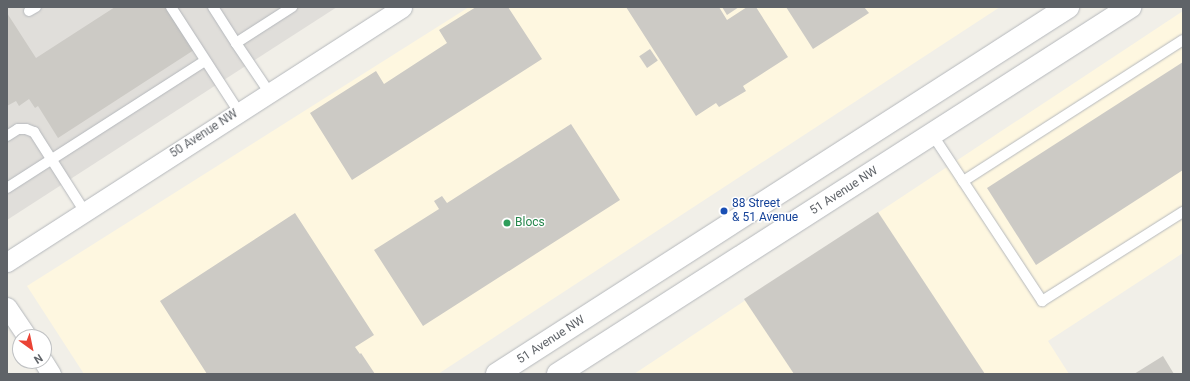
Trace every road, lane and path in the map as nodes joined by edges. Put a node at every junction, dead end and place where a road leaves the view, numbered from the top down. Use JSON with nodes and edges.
{"nodes":[{"id":1,"x":171,"y":7,"type":"edge"},
{"id":2,"x":213,"y":7,"type":"edge"},
{"id":3,"x":292,"y":7,"type":"edge"},
{"id":4,"x":402,"y":7,"type":"edge"},
{"id":5,"x":1068,"y":7,"type":"edge"},
{"id":6,"x":1130,"y":7,"type":"edge"},
{"id":7,"x":278,"y":11,"type":"edge"},
{"id":8,"x":1183,"y":40,"type":"edge"},
{"id":9,"x":236,"y":43,"type":"junction"},
{"id":10,"x":205,"y":61,"type":"junction"},
{"id":11,"x":269,"y":92,"type":"junction"},
{"id":12,"x":239,"y":112,"type":"junction"},
{"id":13,"x":932,"y":134,"type":"junction"},
{"id":14,"x":7,"y":136,"type":"edge"},
{"id":15,"x":51,"y":159,"type":"junction"},
{"id":16,"x":963,"y":181,"type":"junction"},
{"id":17,"x":7,"y":188,"type":"edge"},
{"id":18,"x":85,"y":212,"type":"junction"},
{"id":19,"x":1183,"y":212,"type":"edge"},
{"id":20,"x":7,"y":262,"type":"edge"},
{"id":21,"x":7,"y":307,"type":"edge"},
{"id":22,"x":22,"y":329,"type":"edge"},
{"id":23,"x":497,"y":374,"type":"edge"},
{"id":24,"x":558,"y":374,"type":"edge"}],
"edges":[{"from":1,"to":10,"type":"lane"},
{"from":2,"to":9,"type":"lane"},
{"from":3,"to":7,"type":"lane"},
{"from":4,"to":11,"type":"street","name":"50 Avenue NW"},
{"from":5,"to":23,"type":"main road","name":"51 Avenue NW"},
{"from":6,"to":13,"type":"main road","name":"51 Avenue NW"},
{"from":7,"to":9,"type":"lane"},
{"from":8,"to":16,"type":"lane"},
{"from":9,"to":11,"type":"lane"},
{"from":10,"to":12,"type":"lane"},
{"from":10,"to":15,"type":"lane"},
{"from":11,"to":12,"type":"street","name":"50 Avenue NW"},
{"from":12,"to":18,"type":"street","name":"50 Avenue NW"},
{"from":13,"to":16,"type":"lane"},
{"from":13,"to":24,"type":"main road","name":"51 Avenue NW"},
{"from":14,"to":15,"type":"lane"},
{"from":15,"to":17,"type":"lane"},
{"from":15,"to":18,"type":"lane"},
{"from":16,"to":19,"type":"lane"},
{"from":18,"to":20,"type":"street","name":"50 Avenue NW"},
{"from":21,"to":22,"type":"street"}]}
